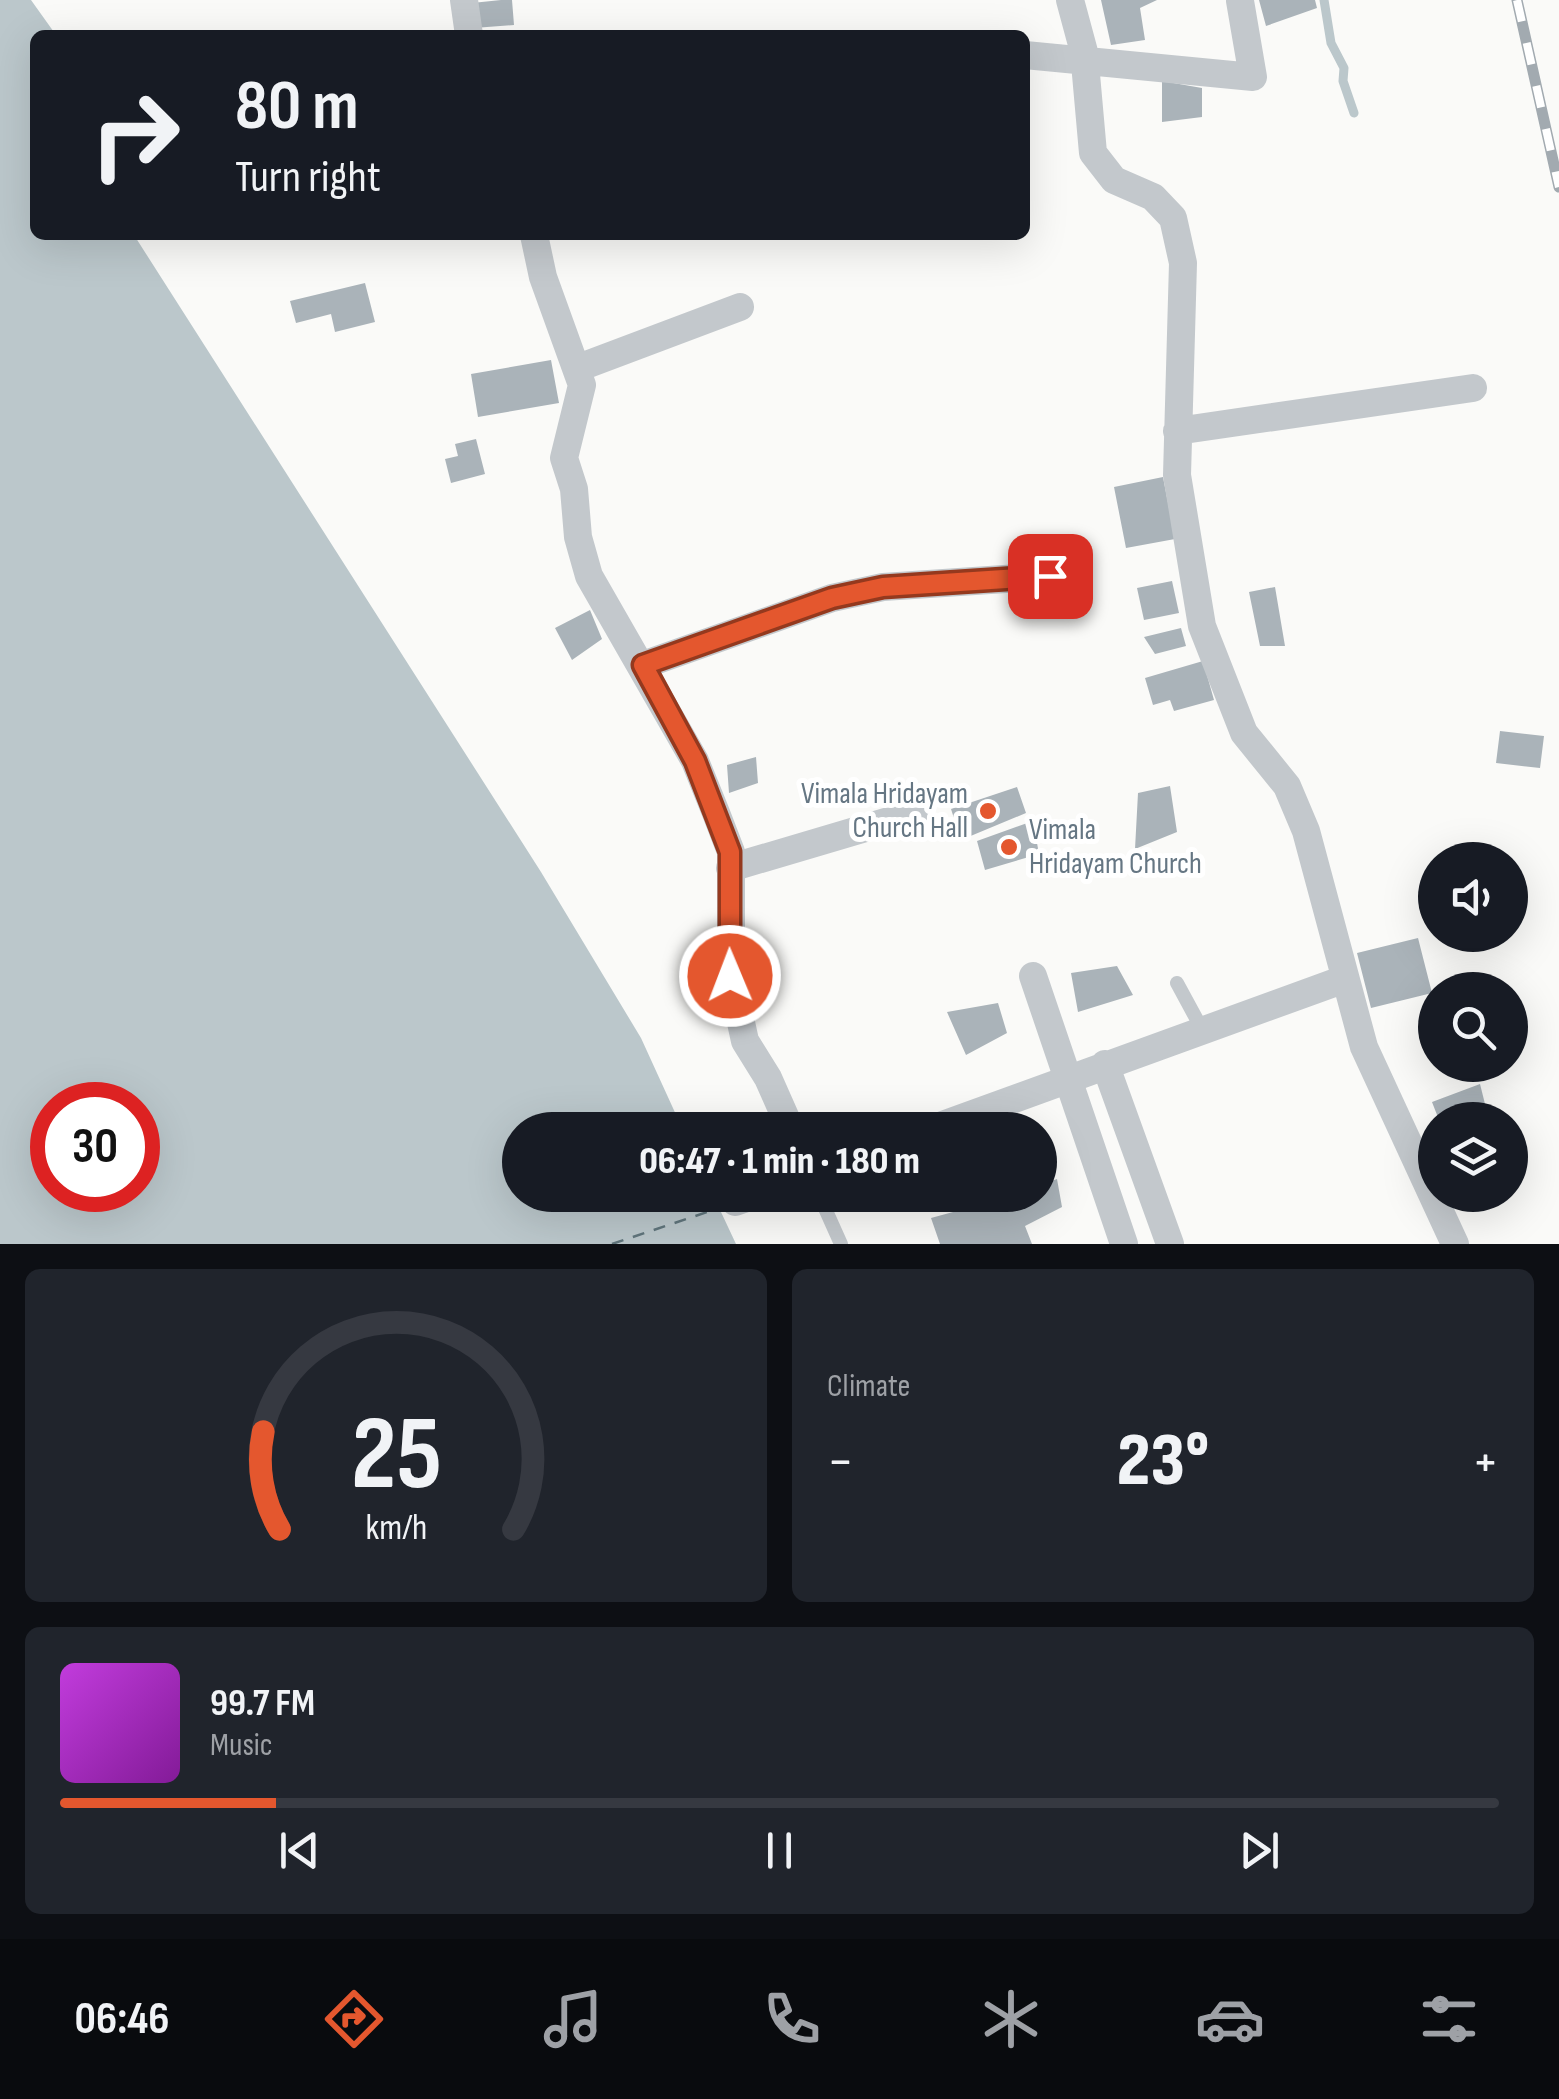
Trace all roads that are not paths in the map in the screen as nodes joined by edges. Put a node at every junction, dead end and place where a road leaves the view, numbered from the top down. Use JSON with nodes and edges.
{"nodes":[{"id":1,"x":464,"y":0,"type":"edge"},
{"id":2,"x":1070,"y":0,"type":"edge"},
{"id":3,"x":1240,"y":1,"type":"edge"},
{"id":4,"x":468,"y":30,"type":"edge"},
{"id":5,"x":1030,"y":55,"type":"edge"},
{"id":6,"x":1084,"y":60,"type":"junction"},
{"id":7,"x":535,"y":240,"type":"edge"},
{"id":8,"x":740,"y":308,"type":"dead end"},
{"id":9,"x":578,"y":368,"type":"junction"},
{"id":10,"x":1473,"y":388,"type":"dead end"},
{"id":11,"x":1177,"y":431,"type":"junction"},
{"id":12,"x":1050,"y":576,"type":"dead end"},
{"id":13,"x":643,"y":665,"type":"junction"},
{"id":14,"x":916,"y":813,"type":"dead end"},
{"id":15,"x":730,"y":868,"type":"junction"},
{"id":16,"x":1033,"y":976,"type":"dead end"},
{"id":17,"x":1342,"y":980,"type":"junction"},
{"id":18,"x":1178,"y":983,"type":"dead end"},
{"id":19,"x":1203,"y":1031,"type":"junction"},
{"id":20,"x":1105,"y":1064,"type":"junction"},
{"id":21,"x":1067,"y":1078,"type":"junction"},
{"id":22,"x":782,"y":1112,"type":"edge"},
{"id":23,"x":977,"y":1112,"type":"edge"},
{"id":24,"x":827,"y":1212,"type":"edge"},
{"id":25,"x":841,"y":1244,"type":"edge"},
{"id":26,"x":1124,"y":1244,"type":"edge"},
{"id":27,"x":1170,"y":1244,"type":"edge"},
{"id":28,"x":1456,"y":1244,"type":"edge"}],
"edges":[{"from":1,"to":4,"type":"street"},
{"from":2,"to":6,"type":"street"},
{"from":3,"to":6,"type":"street"},
{"from":5,"to":6,"type":"street"},
{"from":6,"to":11,"type":"street"},
{"from":7,"to":9,"type":"street"},
{"from":8,"to":9,"type":"street"},
{"from":9,"to":13,"type":"street"},
{"from":10,"to":11,"type":"street"},
{"from":11,"to":17,"type":"street"},
{"from":12,"to":13,"type":"street"},
{"from":13,"to":15,"type":"street"},
{"from":14,"to":15,"type":"street"},
{"from":15,"to":22,"type":"street"},
{"from":16,"to":21,"type":"street"},
{"from":17,"to":19,"type":"street"},
{"from":17,"to":28,"type":"street"},
{"from":18,"to":19,"type":"lane"},
{"from":19,"to":20,"type":"street"},
{"from":20,"to":21,"type":"street"},
{"from":20,"to":27,"type":"street"},
{"from":21,"to":23,"type":"street"},
{"from":21,"to":26,"type":"street"},
{"from":24,"to":25,"type":"lane"}]}
